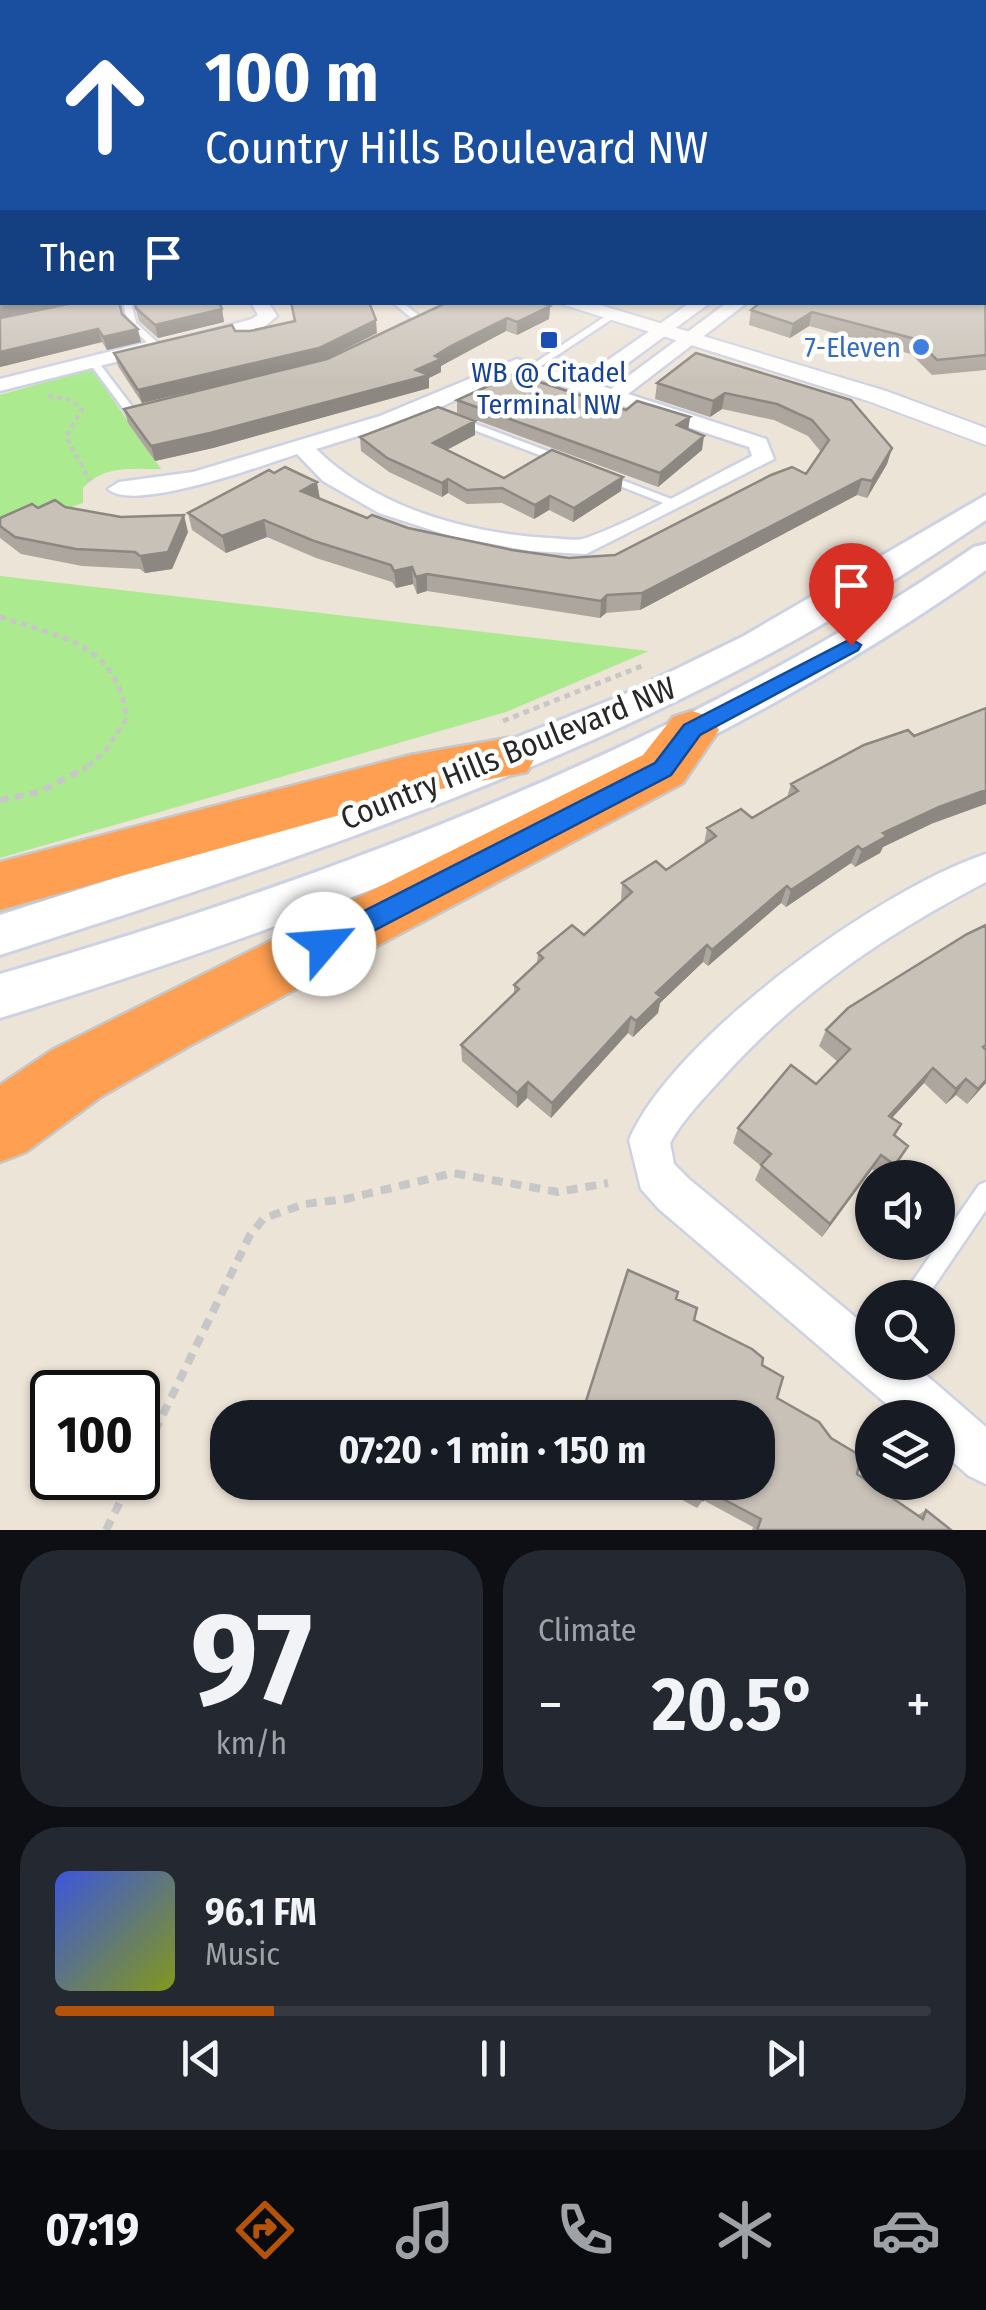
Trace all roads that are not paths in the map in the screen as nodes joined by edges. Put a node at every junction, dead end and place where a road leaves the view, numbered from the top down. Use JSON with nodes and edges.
{"nodes":[{"id":1,"x":128,"y":305,"type":"edge"},
{"id":2,"x":261,"y":305,"type":"edge"},
{"id":3,"x":400,"y":305,"type":"edge"},
{"id":4,"x":582,"y":305,"type":"edge"},
{"id":5,"x":701,"y":305,"type":"edge"},
{"id":6,"x":734,"y":305,"type":"edge"},
{"id":7,"x":610,"y":310,"type":"edge"},
{"id":8,"x":682,"y":331,"type":"junction"},
{"id":9,"x":388,"y":335,"type":"edge"},
{"id":10,"x":156,"y":346,"type":"junction"},
{"id":11,"x":93,"y":360,"type":"junction"},
{"id":12,"x":532,"y":368,"type":"junction"},
{"id":13,"x":0,"y":385,"type":"edge"},
{"id":14,"x":585,"y":385,"type":"junction"},
{"id":15,"x":615,"y":395,"type":"junction"},
{"id":16,"x":151,"y":408,"type":"edge"},
{"id":17,"x":426,"y":408,"type":"junction"},
{"id":18,"x":986,"y":419,"type":"edge"},
{"id":19,"x":986,"y":437,"type":"edge"},
{"id":20,"x":301,"y":446,"type":"junction"},
{"id":21,"x":568,"y":462,"type":"edge"},
{"id":22,"x":586,"y":470,"type":"edge"},
{"id":23,"x":119,"y":489,"type":"dead end"},
{"id":24,"x":674,"y":504,"type":"junction"},
{"id":25,"x":986,"y":505,"type":"edge"},
{"id":26,"x":986,"y":554,"type":"edge"},
{"id":27,"x":692,"y":730,"type":"junction"},
{"id":28,"x":499,"y":742,"type":"junction"},
{"id":29,"x":986,"y":868,"type":"edge"},
{"id":30,"x":0,"y":886,"type":"edge"},
{"id":31,"x":0,"y":936,"type":"edge"},
{"id":32,"x":0,"y":996,"type":"edge"},
{"id":33,"x":0,"y":1127,"type":"edge"},
{"id":34,"x":986,"y":1192,"type":"edge"},
{"id":35,"x":925,"y":1280,"type":"edge"},
{"id":36,"x":855,"y":1344,"type":"edge"},
{"id":37,"x":897,"y":1380,"type":"edge"},
{"id":38,"x":986,"y":1459,"type":"edge"}],
"edges":[{"from":1,"to":10,"type":"lane"},
{"from":2,"to":10,"type":"street"},
{"from":3,"to":9,"type":"lane"},
{"from":4,"to":7,"type":"street"},
{"from":5,"to":8,"type":"street"},
{"from":6,"to":8,"type":"street"},
{"from":7,"to":8,"type":"street"},
{"from":7,"to":12,"type":"lane"},
{"from":8,"to":14,"type":"street"},
{"from":8,"to":15,"type":"street"},
{"from":8,"to":18,"type":"street"},
{"from":8,"to":19,"type":"street"},
{"from":10,"to":11,"type":"street"},
{"from":11,"to":13,"type":"street"},
{"from":11,"to":16,"type":"lane"},
{"from":12,"to":14,"type":"street"},
{"from":12,"to":17,"type":"street"},
{"from":14,"to":15,"type":"street"},
{"from":15,"to":24,"type":"street"},
{"from":17,"to":20,"type":"street"},
{"from":17,"to":21,"type":"lane"},
{"from":20,"to":23,"type":"street"},
{"from":20,"to":24,"type":"street"},
{"from":22,"to":24,"type":"lane"},
{"from":25,"to":28,"type":"main road","name":"Country Hills Boulevard NW"},
{"from":26,"to":27,"type":"main road","name":"Country Hills Boulevard NW"},
{"from":27,"to":32,"type":"main road","name":"Country Hills Boulevard NW"},
{"from":27,"to":33,"type":"highway"},
{"from":28,"to":30,"type":"highway"},
{"from":28,"to":31,"type":"main road","name":"Country Hills Boulevard NW"},
{"from":29,"to":36,"type":"street"},
{"from":34,"to":35,"type":"lane"},
{"from":37,"to":38,"type":"street"}]}
